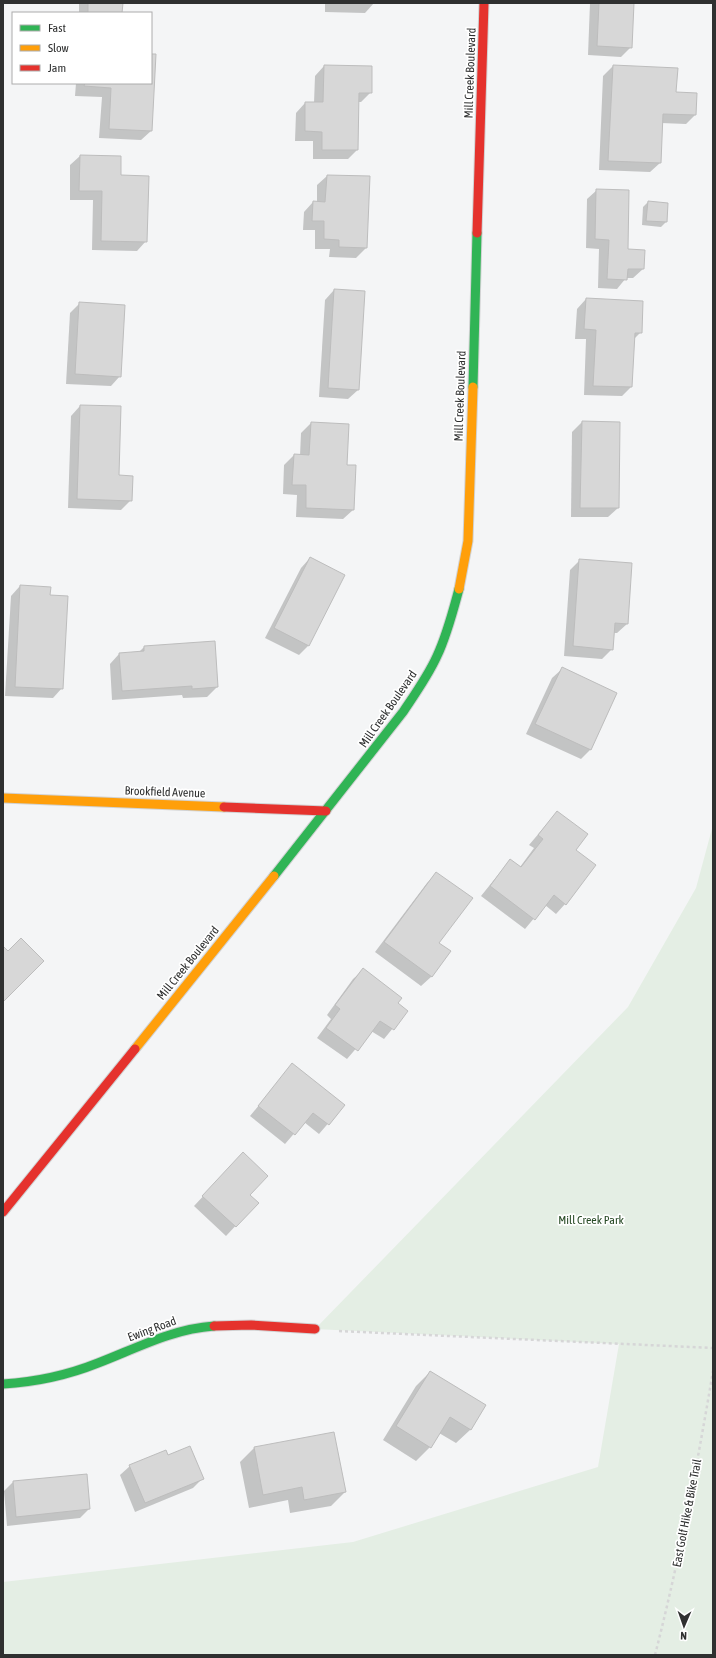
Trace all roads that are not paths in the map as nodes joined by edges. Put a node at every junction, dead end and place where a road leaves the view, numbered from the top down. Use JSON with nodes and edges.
{"nodes":[{"id":1,"x":484,"y":3,"type":"edge"},
{"id":2,"x":3,"y":798,"type":"edge"},
{"id":3,"x":326,"y":811,"type":"junction"},
{"id":4,"x":3,"y":1212,"type":"edge"},
{"id":5,"x":315,"y":1329,"type":"road end"},
{"id":6,"x":3,"y":1384,"type":"edge"}],
"edges":[{"from":1,"to":3,"type":"street","name":"Mill Creek Boulevard"},
{"from":2,"to":3,"type":"street","name":"Brookfield Avenue"},
{"from":3,"to":4,"type":"street","name":"Mill Creek Boulevard"},
{"from":5,"to":6,"type":"street","name":"Ewing Road"}]}
